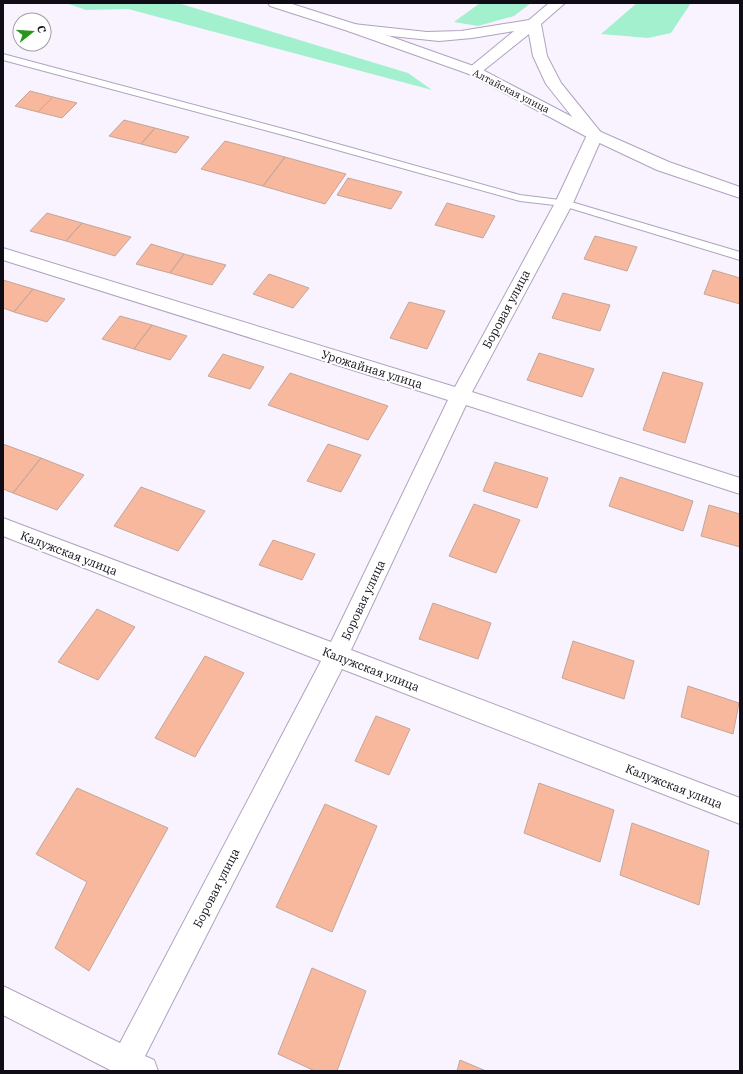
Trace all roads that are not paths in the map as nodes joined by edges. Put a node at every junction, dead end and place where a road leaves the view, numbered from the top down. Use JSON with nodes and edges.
{"nodes":[{"id":1,"x":275,"y":3,"type":"edge"},
{"id":2,"x":558,"y":3,"type":"edge"},
{"id":3,"x":534,"y":23,"type":"junction"},
{"id":4,"x":353,"y":28,"type":"junction"},
{"id":5,"x":3,"y":57,"type":"edge"},
{"id":6,"x":474,"y":71,"type":"junction"},
{"id":7,"x":595,"y":135,"type":"junction"},
{"id":8,"x":740,"y":193,"type":"edge"},
{"id":9,"x":564,"y":202,"type":"junction"},
{"id":10,"x":3,"y":254,"type":"edge"},
{"id":11,"x":740,"y":256,"type":"edge"},
{"id":12,"x":460,"y":396,"type":"junction"},
{"id":13,"x":740,"y":486,"type":"edge"},
{"id":14,"x":3,"y":527,"type":"edge"},
{"id":15,"x":336,"y":656,"type":"junction"},
{"id":16,"x":740,"y":811,"type":"edge"},
{"id":17,"x":3,"y":1000,"type":"edge"},
{"id":18,"x":134,"y":1067,"type":"edge"}],
"edges":[{"from":1,"to":4,"type":"street","name":"Алтайская улица"},
{"from":2,"to":3,"type":"street"},
{"from":3,"to":4,"type":"street"},
{"from":3,"to":6,"type":"street"},
{"from":3,"to":7,"type":"street"},
{"from":4,"to":6,"type":"street","name":"Алтайская улица"},
{"from":5,"to":9,"type":"lane"},
{"from":6,"to":7,"type":"street","name":"Алтайская улица"},
{"from":7,"to":8,"type":"street","name":"Алтайская улица"},
{"from":7,"to":9,"type":"street","name":"Боровая улица"},
{"from":9,"to":11,"type":"lane"},
{"from":9,"to":12,"type":"street","name":"Боровая улица"},
{"from":10,"to":12,"type":"street","name":"Урожайная улица"},
{"from":12,"to":13,"type":"street","name":"Урожайная улица"},
{"from":12,"to":15,"type":"street","name":"Боровая улица"},
{"from":14,"to":15,"type":"street","name":"Калужская улица"},
{"from":15,"to":16,"type":"street","name":"Калужская улица"},
{"from":15,"to":18,"type":"street","name":"Боровая улица"},
{"from":17,"to":18,"type":"street"}]}
